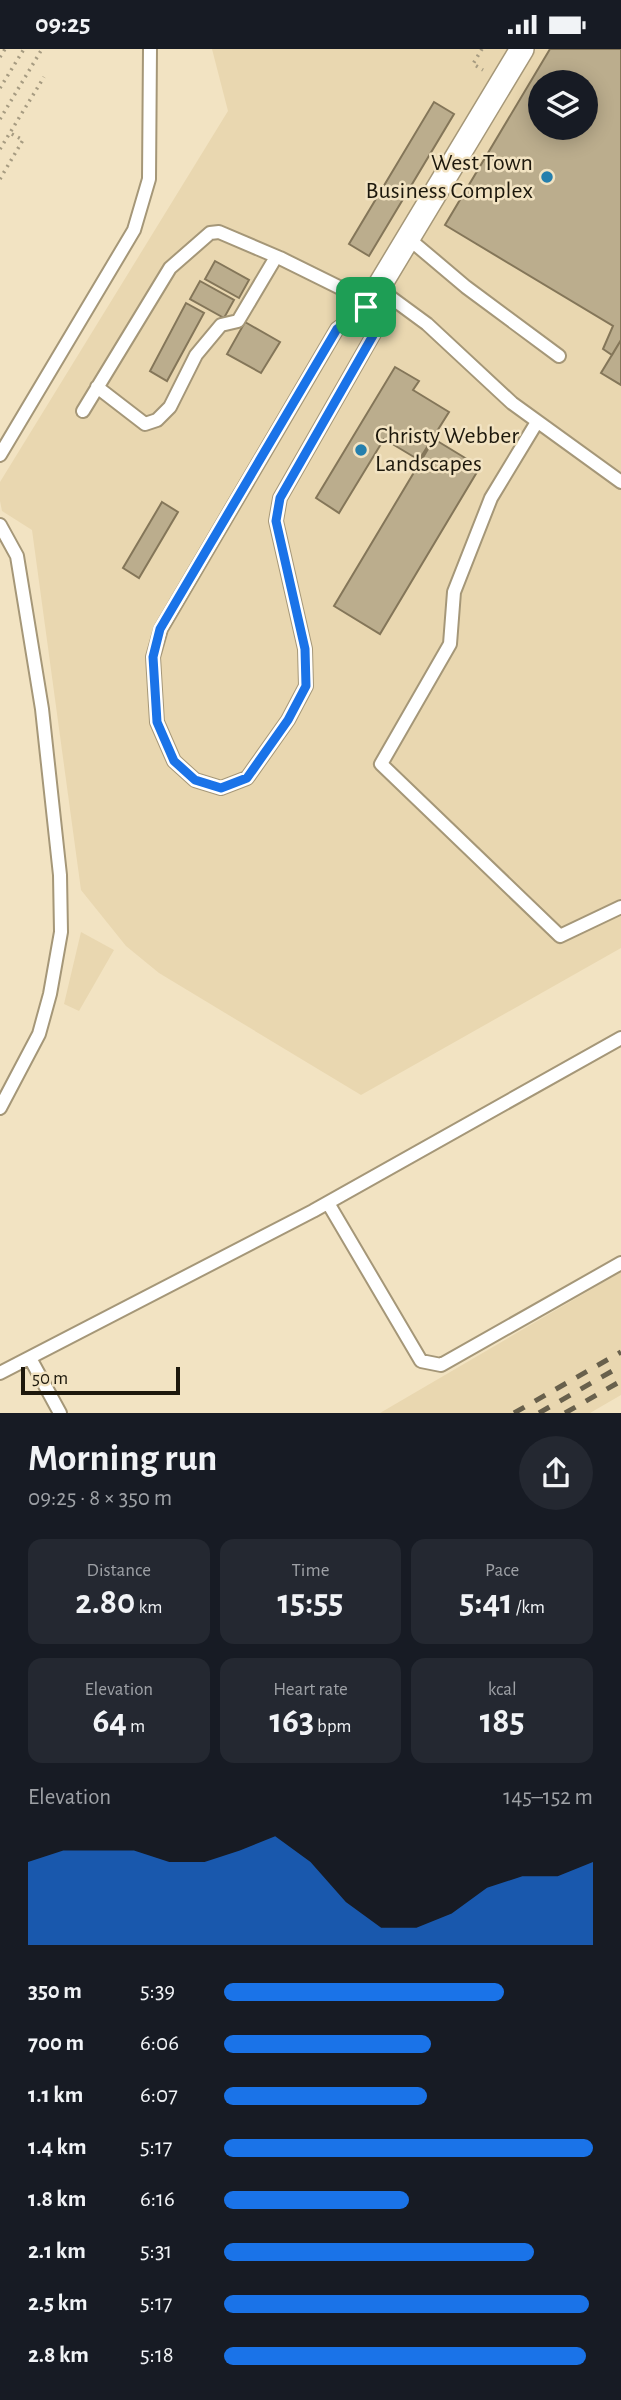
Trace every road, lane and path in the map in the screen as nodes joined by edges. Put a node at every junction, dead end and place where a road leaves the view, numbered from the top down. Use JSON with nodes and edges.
{"nodes":[{"id":1,"x":5,"y":49,"type":"edge"},
{"id":2,"x":24,"y":49,"type":"edge"},
{"id":3,"x":42,"y":49,"type":"edge"},
{"id":4,"x":150,"y":49,"type":"edge"},
{"id":5,"x":482,"y":49,"type":"edge"},
{"id":6,"x":522,"y":49,"type":"edge"},
{"id":7,"x":0,"y":57,"type":"edge"},
{"id":8,"x":484,"y":71,"type":"dead end"},
{"id":9,"x":44,"y":77,"type":"dead end"},
{"id":10,"x":0,"y":88,"type":"edge"},
{"id":11,"x":0,"y":119,"type":"edge"},
{"id":12,"x":10,"y":133,"type":"junction"},
{"id":13,"x":0,"y":149,"type":"edge"},
{"id":14,"x":0,"y":179,"type":"edge"},
{"id":15,"x":408,"y":238,"type":"junction"},
{"id":16,"x":276,"y":257,"type":"junction"},
{"id":17,"x":371,"y":299,"type":"junction"},
{"id":18,"x":559,"y":356,"type":"dead end"},
{"id":19,"x":97,"y":387,"type":"junction"},
{"id":20,"x":83,"y":411,"type":"dead end"},
{"id":21,"x":537,"y":422,"type":"junction"},
{"id":22,"x":0,"y":455,"type":"edge"},
{"id":23,"x":621,"y":482,"type":"edge"},
{"id":24,"x":0,"y":525,"type":"edge"},
{"id":25,"x":621,"y":907,"type":"edge"},
{"id":26,"x":621,"y":1038,"type":"edge"},
{"id":27,"x":0,"y":1108,"type":"edge"},
{"id":28,"x":328,"y":1203,"type":"junction"},
{"id":29,"x":621,"y":1263,"type":"edge"},
{"id":30,"x":30,"y":1358,"type":"junction"},
{"id":31,"x":0,"y":1373,"type":"edge"},
{"id":32,"x":60,"y":1413,"type":"edge"}],
"edges":[{"from":1,"to":7,"type":"path"},
{"from":2,"to":10,"type":"path"},
{"from":3,"to":11,"type":"path"},
{"from":4,"to":22,"type":"lane"},
{"from":5,"to":8,"type":"path"},
{"from":6,"to":15,"type":"street"},
{"from":9,"to":12,"type":"path"},
{"from":12,"to":13,"type":"path"},
{"from":12,"to":14,"type":"path"},
{"from":15,"to":17,"type":"street"},
{"from":15,"to":18,"type":"lane"},
{"from":16,"to":17,"type":"lane"},
{"from":16,"to":19,"type":"lane"},
{"from":16,"to":19,"type":"lane"},
{"from":17,"to":17,"type":"lane"},
{"from":17,"to":21,"type":"lane"},
{"from":19,"to":20,"type":"lane"},
{"from":21,"to":23,"type":"lane"},
{"from":21,"to":25,"type":"lane"},
{"from":24,"to":27,"type":"lane"},
{"from":26,"to":28,"type":"lane"},
{"from":28,"to":29,"type":"lane"},
{"from":28,"to":30,"type":"lane"},
{"from":30,"to":31,"type":"lane"},
{"from":30,"to":32,"type":"lane"}]}
